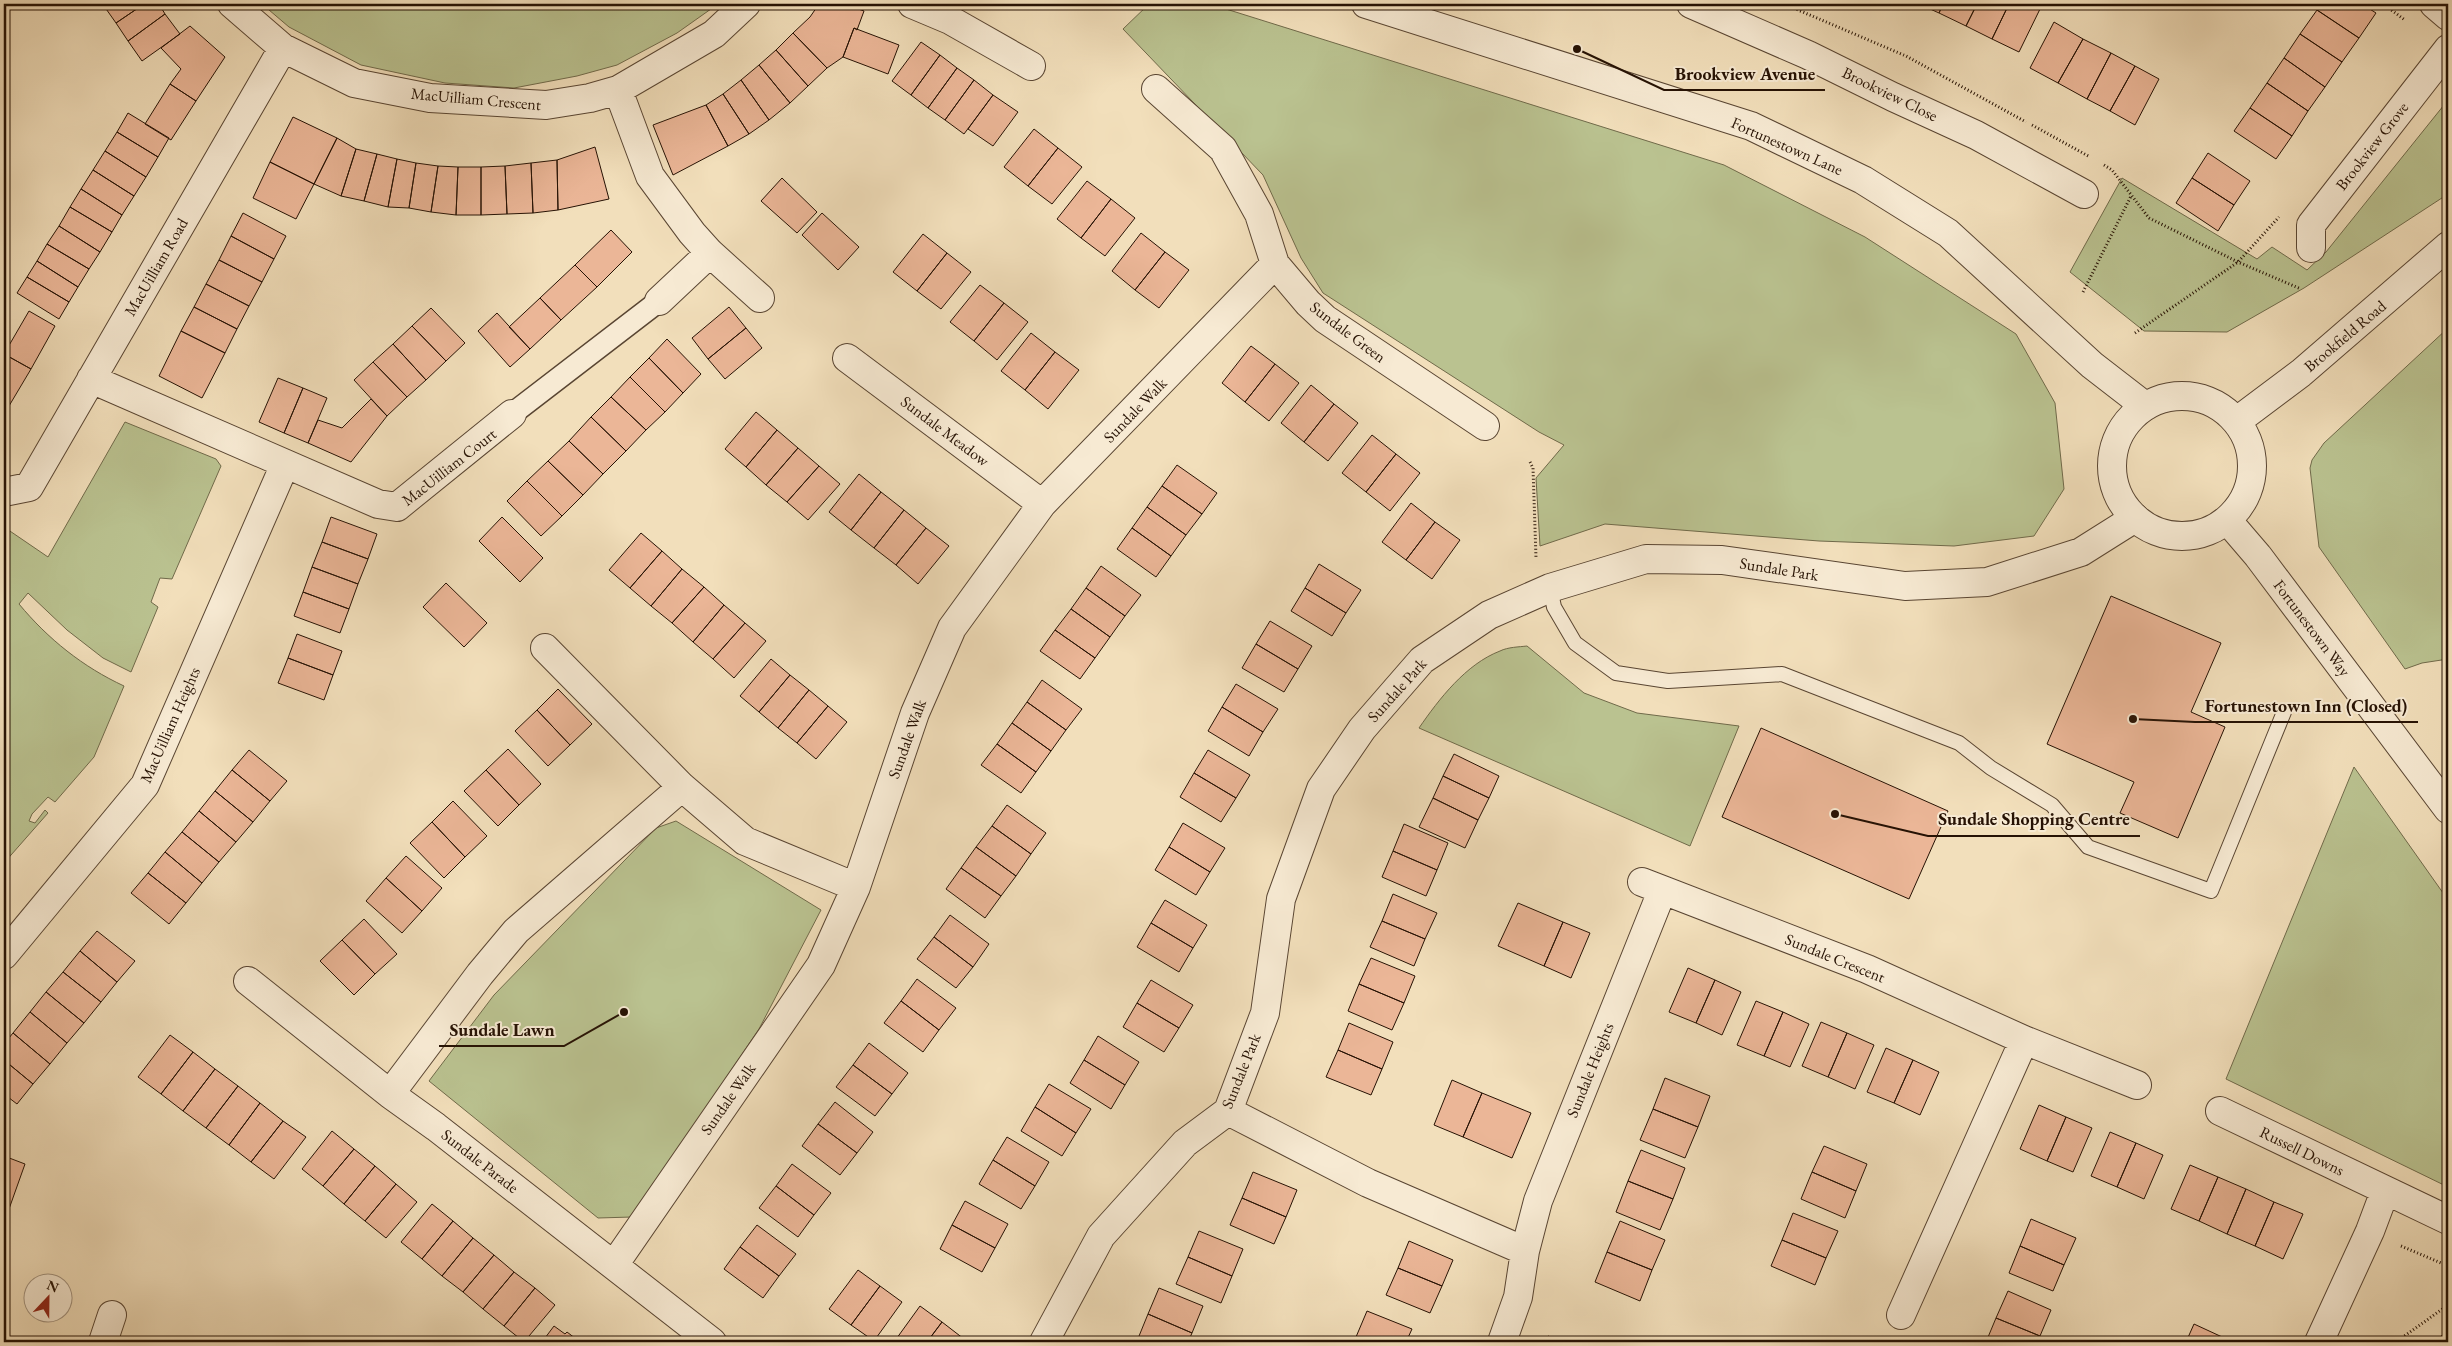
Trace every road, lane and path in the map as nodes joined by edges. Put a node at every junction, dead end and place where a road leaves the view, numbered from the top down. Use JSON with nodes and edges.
{"nodes":[{"id":1,"x":232,"y":4,"type":"edge"},
{"id":2,"x":746,"y":4,"type":"edge"},
{"id":3,"x":912,"y":4,"type":"edge"},
{"id":4,"x":1366,"y":4,"type":"edge"},
{"id":5,"x":1691,"y":4,"type":"edge"},
{"id":6,"x":2434,"y":4,"type":"edge"},
{"id":7,"x":2448,"y":16,"type":"edge"},
{"id":8,"x":283,"y":48,"type":"junction"},
{"id":9,"x":2448,"y":48,"type":"edge"},
{"id":10,"x":1031,"y":66,"type":"dead end"},
{"id":11,"x":618,"y":90,"type":"junction"},
{"id":12,"x":1156,"y":90,"type":"dead end"},
{"id":13,"x":2084,"y":194,"type":"dead end"},
{"id":14,"x":2131,"y":196,"type":"dead end"},
{"id":15,"x":2448,"y":246,"type":"edge"},
{"id":16,"x":2311,"y":248,"type":"dead end"},
{"id":17,"x":710,"y":253,"type":"junction"},
{"id":18,"x":1275,"y":264,"type":"junction"},
{"id":19,"x":2301,"y":289,"type":"dead end"},
{"id":20,"x":2083,"y":292,"type":"dead end"},
{"id":21,"x":760,"y":298,"type":"dead end"},
{"id":22,"x":659,"y":301,"type":"joint"},
{"id":23,"x":2135,"y":333,"type":"dead end"},
{"id":24,"x":847,"y":358,"type":"dead end"},
{"id":25,"x":91,"y":379,"type":"junction"},
{"id":26,"x":2145,"y":406,"type":"junction"},
{"id":27,"x":512,"y":414,"type":"joint"},
{"id":28,"x":2237,"y":421,"type":"junction"},
{"id":29,"x":1485,"y":426,"type":"dead end"},
{"id":30,"x":1530,"y":462,"type":"dead end"},
{"id":31,"x":285,"y":464,"type":"junction"},
{"id":32,"x":16,"y":489,"type":"edge"},
{"id":33,"x":1042,"y":504,"type":"junction"},
{"id":34,"x":2135,"y":518,"type":"junction"},
{"id":35,"x":2228,"y":520,"type":"junction"},
{"id":36,"x":1536,"y":560,"type":"dead end"},
{"id":37,"x":1550,"y":588,"type":"junction"},
{"id":38,"x":545,"y":648,"type":"dead end"},
{"id":39,"x":2284,"y":712,"type":"dead end"},
{"id":40,"x":682,"y":787,"type":"junction"},
{"id":41,"x":2448,"y":809,"type":"edge"},
{"id":42,"x":856,"y":887,"type":"junction"},
{"id":43,"x":1652,"y":887,"type":"joint"},
{"id":44,"x":4,"y":955,"type":"edge"},
{"id":45,"x":248,"y":981,"type":"dead end"},
{"id":46,"x":2024,"y":1040,"type":"junction"},
{"id":47,"x":2136,"y":1085,"type":"dead end"},
{"id":48,"x":390,"y":1094,"type":"junction"},
{"id":49,"x":1228,"y":1111,"type":"junction"},
{"id":50,"x":2220,"y":1111,"type":"dead end"},
{"id":51,"x":2385,"y":1192,"type":"junction"},
{"id":52,"x":2448,"y":1220,"type":"edge"},
{"id":53,"x":1525,"y":1252,"type":"junction"},
{"id":54,"x":2397,"y":1254,"type":"dead end"},
{"id":55,"x":614,"y":1265,"type":"junction"},
{"id":56,"x":2448,"y":1266,"type":"edge"},
{"id":57,"x":2448,"y":1304,"type":"edge"},
{"id":58,"x":1901,"y":1315,"type":"dead end"},
{"id":59,"x":112,"y":1316,"type":"dead end"},
{"id":60,"x":103,"y":1342,"type":"edge"},
{"id":61,"x":712,"y":1342,"type":"edge"},
{"id":62,"x":1044,"y":1342,"type":"edge"},
{"id":63,"x":1502,"y":1342,"type":"edge"},
{"id":64,"x":2318,"y":1342,"type":"edge"},
{"id":65,"x":2396,"y":1342,"type":"edge"}],
"edges":[{"from":1,"to":8,"type":"street","name":"MacUilliam Crescent"},
{"from":2,"to":11,"type":"street","name":"MacUilliam Crescent"},
{"from":3,"to":10,"type":"street"},
{"from":4,"to":26,"type":"street","name":"Fortunestown Lane"},
{"from":5,"to":13,"type":"street","name":"Brookview Close"},
{"from":6,"to":7,"type":"street"},
{"from":8,"to":11,"type":"street","name":"MacUilliam Crescent"},
{"from":8,"to":25,"type":"street","name":"MacUilliam Road"},
{"from":9,"to":16,"type":"street","name":"Brookview Grove"},
{"from":11,"to":17,"type":"street"},
{"from":12,"to":18,"type":"street","name":"Sundale Green"},
{"from":14,"to":20,"type":"path"},
{"from":15,"to":28,"type":"street","name":"Brookfield Road"},
{"from":17,"to":21,"type":"street"},
{"from":17,"to":22,"type":"street","name":"MacUilliam Court"},
{"from":18,"to":29,"type":"street","name":"Sundale Green"},
{"from":18,"to":33,"type":"street","name":"Sundale Walk"},
{"from":19,"to":23,"type":"path"},
{"from":22,"to":27,"type":"street","name":"MacUilliam Court"},
{"from":24,"to":33,"type":"street","name":"Sundale Meadow"},
{"from":25,"to":31,"type":"street","name":"MacUilliam Court"},
{"from":25,"to":32,"type":"street","name":"MacUilliam Road"},
{"from":26,"to":28,"type":"street"},
{"from":26,"to":34,"type":"street"},
{"from":27,"to":31,"type":"street","name":"MacUilliam Court"},
{"from":28,"to":35,"type":"street"},
{"from":30,"to":36,"type":"path"},
{"from":31,"to":44,"type":"street","name":"MacUilliam Heights"},
{"from":33,"to":42,"type":"street","name":"Sundale Walk"},
{"from":34,"to":35,"type":"street"},
{"from":34,"to":37,"type":"street","name":"Sundale Park"},
{"from":35,"to":41,"type":"street","name":"Fortunestown Way"},
{"from":37,"to":39,"type":"lane"},
{"from":37,"to":49,"type":"street","name":"Sundale Park"},
{"from":38,"to":40,"type":"street"},
{"from":40,"to":42,"type":"street"},
{"from":40,"to":48,"type":"street"},
{"from":42,"to":55,"type":"street","name":"Sundale Walk"},
{"from":43,"to":46,"type":"street","name":"Sundale Crescent"},
{"from":43,"to":53,"type":"street","name":"Sundale Heights"},
{"from":45,"to":48,"type":"street","name":"Sundale Parade"},
{"from":46,"to":47,"type":"street","name":"Sundale Crescent"},
{"from":46,"to":58,"type":"street"},
{"from":48,"to":55,"type":"street","name":"Sundale Parade"},
{"from":49,"to":53,"type":"street"},
{"from":49,"to":62,"type":"street","name":"Sundale Park"},
{"from":50,"to":51,"type":"street","name":"Russell Downs"},
{"from":51,"to":52,"type":"street","name":"Russell Downs"},
{"from":51,"to":64,"type":"street"},
{"from":53,"to":63,"type":"street","name":"Sundale Heights"},
{"from":54,"to":56,"type":"path"},
{"from":55,"to":61,"type":"street","name":"Sundale Parade"},
{"from":57,"to":65,"type":"path"},
{"from":59,"to":60,"type":"street"}]}
